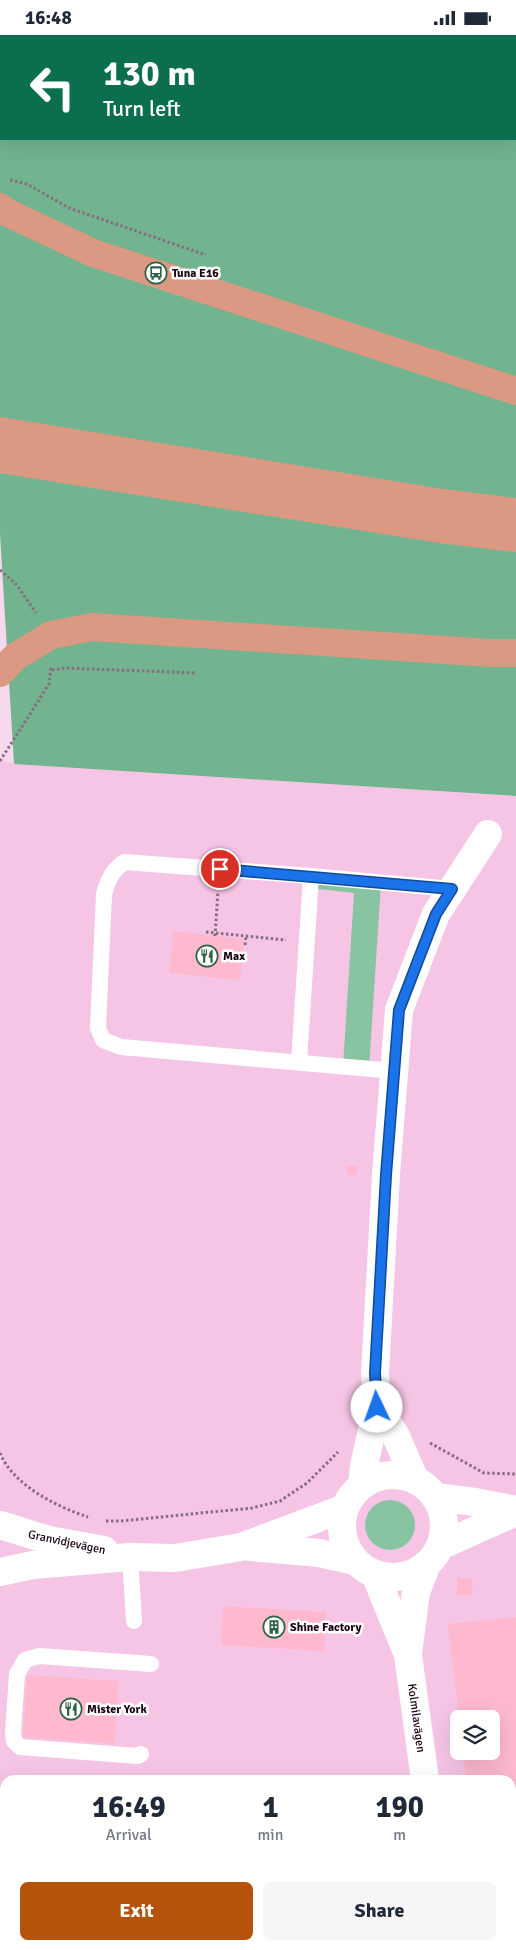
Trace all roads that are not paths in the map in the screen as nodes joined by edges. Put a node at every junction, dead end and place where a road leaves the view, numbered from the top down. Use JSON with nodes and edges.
{"nodes":[{"id":1,"x":0,"y":207,"type":"edge"},
{"id":2,"x":516,"y":391,"type":"edge"},
{"id":3,"x":0,"y":431,"type":"edge"},
{"id":4,"x":0,"y":459,"type":"edge"},
{"id":5,"x":516,"y":512,"type":"edge"},
{"id":6,"x":516,"y":538,"type":"edge"},
{"id":7,"x":516,"y":653,"type":"edge"},
{"id":8,"x":0,"y":673,"type":"edge"},
{"id":9,"x":488,"y":834,"type":"dead end"},
{"id":10,"x":311,"y":876,"type":"junction"},
{"id":11,"x":452,"y":889,"type":"junction"},
{"id":12,"x":299,"y":1062,"type":"junction"},
{"id":13,"x":394,"y":1071,"type":"junction"},
{"id":14,"x":383,"y":1438,"type":"junction"},
{"id":15,"x":415,"y":1480,"type":"junction"},
{"id":16,"x":362,"y":1485,"type":"junction"},
{"id":17,"x":435,"y":1497,"type":"junction"},
{"id":18,"x":345,"y":1507,"type":"junction"},
{"id":19,"x":516,"y":1511,"type":"edge"},
{"id":20,"x":0,"y":1525,"type":"edge"},
{"id":21,"x":241,"y":1547,"type":"junction"},
{"id":22,"x":434,"y":1555,"type":"junction"},
{"id":23,"x":133,"y":1556,"type":"junction"},
{"id":24,"x":365,"y":1568,"type":"junction"},
{"id":25,"x":0,"y":1572,"type":"edge"},
{"id":26,"x":134,"y":1621,"type":"dead end"},
{"id":27,"x":408,"y":1655,"type":"junction"},
{"id":28,"x":150,"y":1664,"type":"dead end"},
{"id":29,"x":141,"y":1755,"type":"dead end"},
{"id":30,"x":424,"y":1775,"type":"edge"}],
"edges":[{"from":1,"to":2,"type":"highway"},
{"from":3,"to":5,"type":"highway"},
{"from":4,"to":6,"type":"highway"},
{"from":7,"to":8,"type":"highway"},
{"from":9,"to":11,"type":"street"},
{"from":10,"to":11,"type":"lane"},
{"from":10,"to":12,"type":"lane"},
{"from":10,"to":12,"type":"lane"},
{"from":11,"to":13,"type":"street"},
{"from":12,"to":13,"type":"lane"},
{"from":13,"to":14,"type":"street"},
{"from":14,"to":15,"type":"street"},
{"from":14,"to":16,"type":"street"},
{"from":15,"to":16,"type":"street"},
{"from":15,"to":17,"type":"street"},
{"from":16,"to":18,"type":"street"},
{"from":17,"to":19,"type":"street"},
{"from":17,"to":22,"type":"street"},
{"from":18,"to":21,"type":"street","name":"Granvidjevägen"},
{"from":18,"to":24,"type":"street"},
{"from":19,"to":22,"type":"street"},
{"from":20,"to":23,"type":"street","name":"Granvidjevägen"},
{"from":21,"to":23,"type":"street","name":"Granvidjevägen"},
{"from":21,"to":24,"type":"street","name":"Granvidjevägen"},
{"from":22,"to":24,"type":"street"},
{"from":22,"to":27,"type":"street","name":"Kolmilavägen"},
{"from":23,"to":25,"type":"street","name":"Granvidjevägen"},
{"from":23,"to":26,"type":"lane"},
{"from":24,"to":27,"type":"street","name":"Kolmilavägen"},
{"from":27,"to":30,"type":"street","name":"Kolmilavägen"},
{"from":28,"to":29,"type":"lane"}]}
